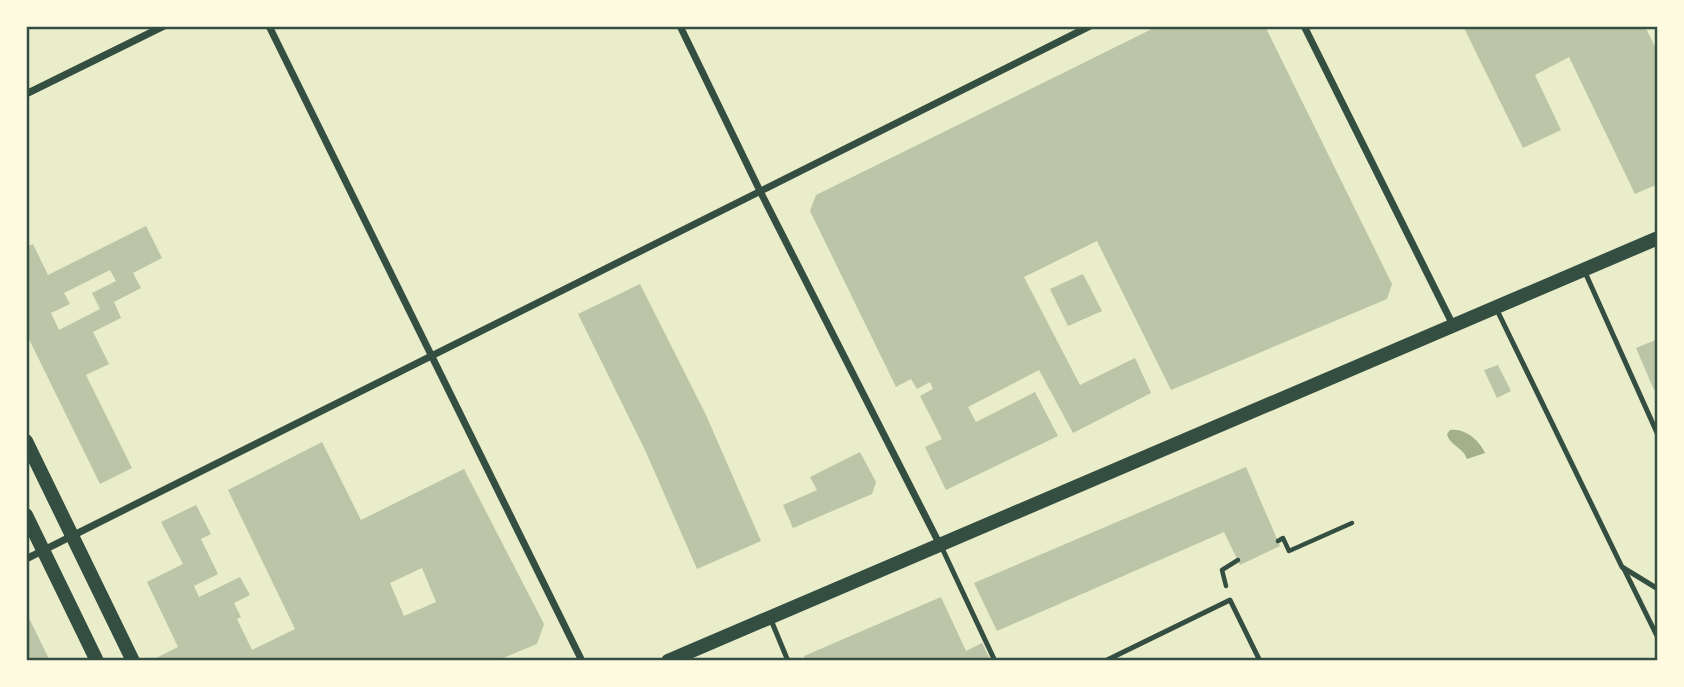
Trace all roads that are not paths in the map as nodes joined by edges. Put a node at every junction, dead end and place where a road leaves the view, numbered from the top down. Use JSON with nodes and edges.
{"nodes":[{"id":1,"x":164,"y":26,"type":"edge"},
{"id":2,"x":269,"y":26,"type":"edge"},
{"id":3,"x":680,"y":26,"type":"edge"},
{"id":4,"x":1090,"y":26,"type":"edge"},
{"id":5,"x":1304,"y":26,"type":"edge"},
{"id":6,"x":26,"y":94,"type":"edge"},
{"id":7,"x":761,"y":193,"type":"junction"},
{"id":8,"x":1658,"y":239,"type":"edge"},
{"id":9,"x":1584,"y":270,"type":"junction"},
{"id":10,"x":1496,"y":308,"type":"junction"},
{"id":11,"x":1454,"y":326,"type":"junction"},
{"id":12,"x":433,"y":356,"type":"junction"},
{"id":13,"x":1658,"y":416,"type":"edge"},
{"id":14,"x":1650,"y":419,"type":"junction"},
{"id":15,"x":1658,"y":435,"type":"edge"},
{"id":16,"x":26,"y":441,"type":"edge"},
{"id":17,"x":26,"y":515,"type":"edge"},
{"id":18,"x":72,"y":536,"type":"junction"},
{"id":19,"x":940,"y":545,"type":"junction"},
{"id":20,"x":44,"y":551,"type":"junction"},
{"id":21,"x":26,"y":559,"type":"edge"},
{"id":22,"x":1622,"y":567,"type":"junction"},
{"id":23,"x":1658,"y":589,"type":"edge"},
{"id":24,"x":770,"y":617,"type":"junction"},
{"id":25,"x":1658,"y":638,"type":"edge"},
{"id":26,"x":97,"y":661,"type":"edge"},
{"id":27,"x":133,"y":661,"type":"edge"},
{"id":28,"x":582,"y":661,"type":"edge"},
{"id":29,"x":668,"y":661,"type":"edge"},
{"id":30,"x":788,"y":661,"type":"edge"},
{"id":31,"x":995,"y":661,"type":"edge"},
{"id":32,"x":1105,"y":661,"type":"edge"},
{"id":33,"x":1260,"y":661,"type":"edge"}],
"edges":[{"from":1,"to":6,"type":"street"},
{"from":2,"to":12,"type":"street"},
{"from":3,"to":7,"type":"street"},
{"from":4,"to":7,"type":"street"},
{"from":5,"to":11,"type":"street"},
{"from":7,"to":12,"type":"street"},
{"from":7,"to":19,"type":"street"},
{"from":8,"to":9,"type":"main road"},
{"from":9,"to":10,"type":"main road"},
{"from":9,"to":14,"type":"lane"},
{"from":10,"to":11,"type":"main road"},
{"from":10,"to":22,"type":"lane"},
{"from":11,"to":19,"type":"main road"},
{"from":12,"to":18,"type":"street"},
{"from":12,"to":28,"type":"street"},
{"from":13,"to":14,"type":"lane"},
{"from":14,"to":15,"type":"lane"},
{"from":16,"to":18,"type":"main road"},
{"from":17,"to":20,"type":"main road"},
{"from":18,"to":20,"type":"street"},
{"from":18,"to":27,"type":"main road"},
{"from":19,"to":24,"type":"main road"},
{"from":19,"to":31,"type":"lane"},
{"from":20,"to":21,"type":"street"},
{"from":20,"to":26,"type":"main road"},
{"from":22,"to":23,"type":"lane"},
{"from":22,"to":25,"type":"lane"},
{"from":24,"to":29,"type":"main road"},
{"from":24,"to":30,"type":"lane"},
{"from":32,"to":33,"type":"lane"}]}
